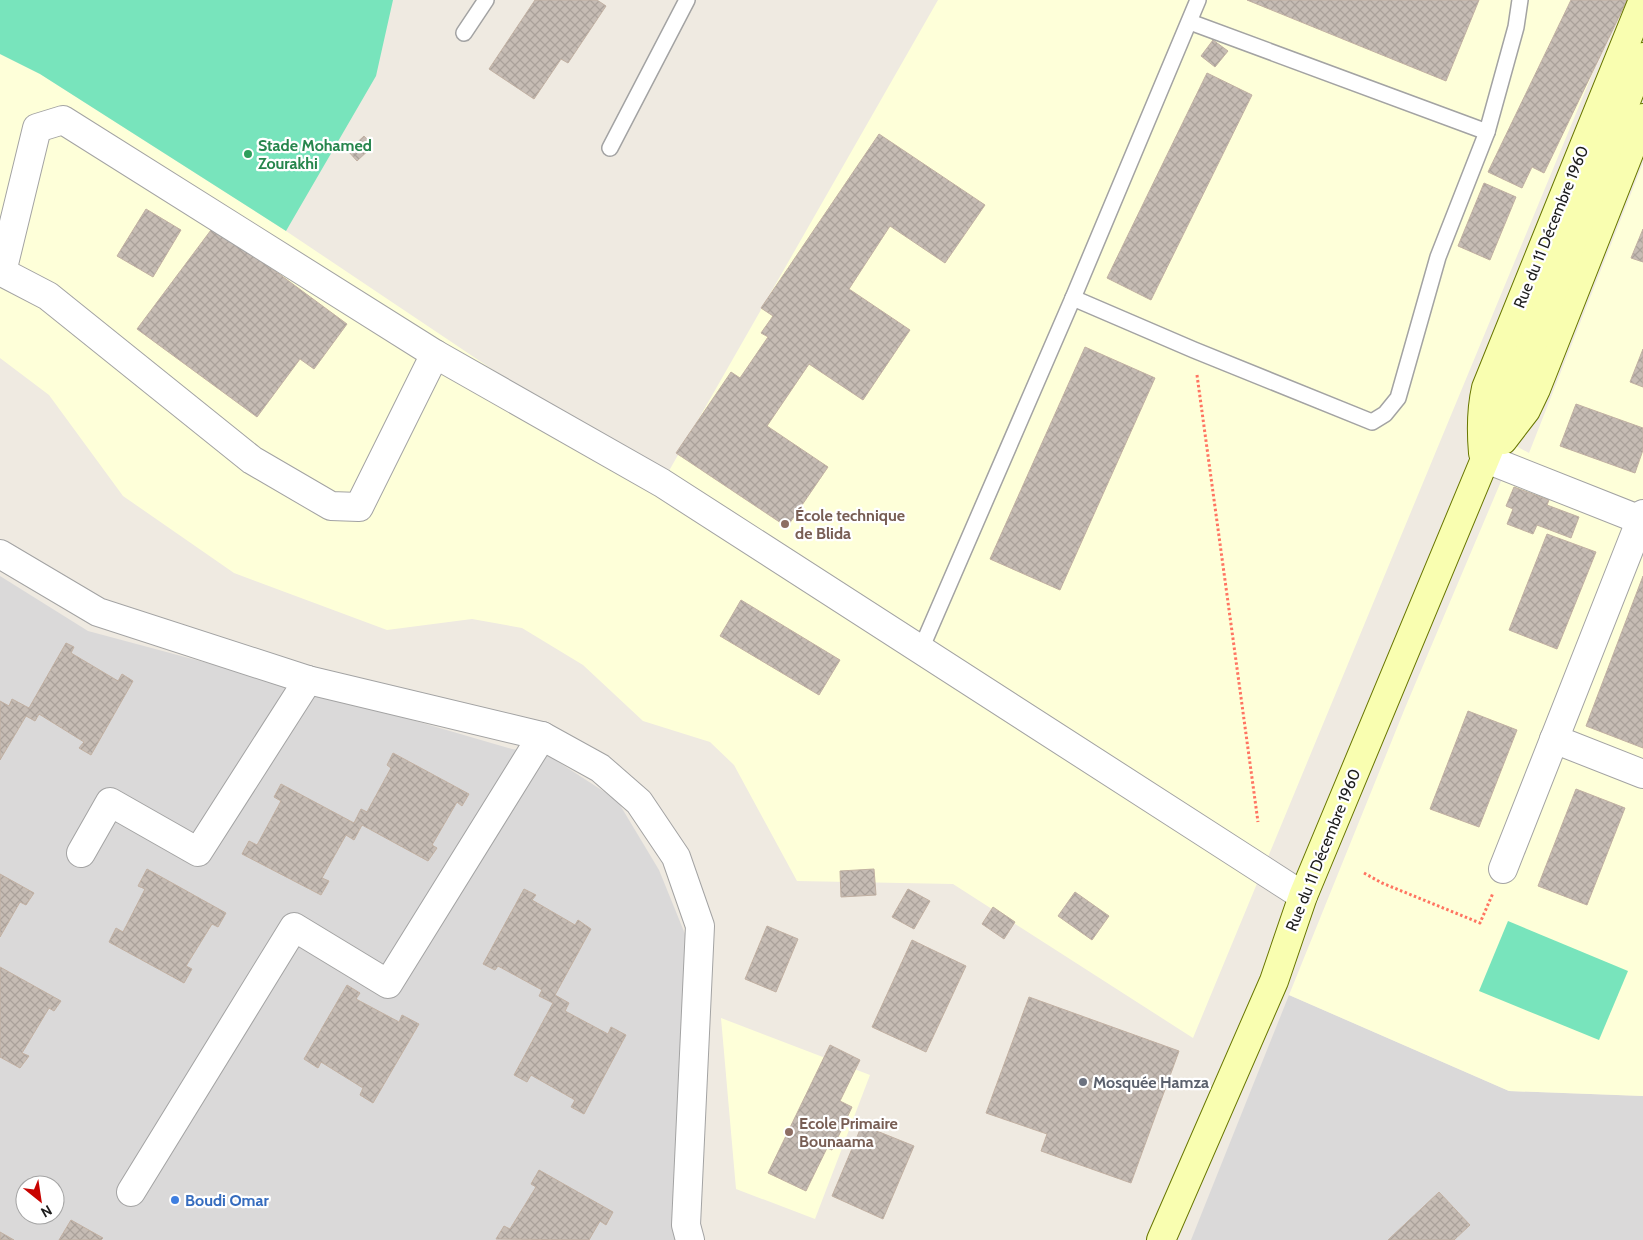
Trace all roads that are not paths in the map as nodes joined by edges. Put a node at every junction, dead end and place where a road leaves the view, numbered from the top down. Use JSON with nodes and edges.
{"nodes":[{"id":1,"x":486,"y":0,"type":"edge"},
{"id":2,"x":687,"y":0,"type":"edge"},
{"id":3,"x":1198,"y":0,"type":"edge"},
{"id":4,"x":1520,"y":0,"type":"edge"},
{"id":5,"x":1643,"y":0,"type":"edge"},
{"id":6,"x":1190,"y":22,"type":"junction"},
{"id":7,"x":464,"y":33,"type":"dead end"},
{"id":8,"x":1643,"y":56,"type":"edge"},
{"id":9,"x":1643,"y":118,"type":"edge"},
{"id":10,"x":1487,"y":132,"type":"junction"},
{"id":11,"x":610,"y":148,"type":"dead end"},
{"id":12,"x":1,"y":272,"type":"edge"},
{"id":13,"x":1073,"y":298,"type":"junction"},
{"id":14,"x":435,"y":354,"type":"junction"},
{"id":15,"x":1484,"y":458,"type":"junction"},
{"id":16,"x":1642,"y":518,"type":"edge"},
{"id":17,"x":0,"y":554,"type":"edge"},
{"id":18,"x":921,"y":650,"type":"junction"},
{"id":19,"x":308,"y":680,"type":"junction"},
{"id":20,"x":542,"y":736,"type":"junction"},
{"id":21,"x":1554,"y":739,"type":"junction"},
{"id":22,"x":1643,"y":774,"type":"edge"},
{"id":23,"x":81,"y":853,"type":"dead end"},
{"id":24,"x":1503,"y":869,"type":"road end"},
{"id":25,"x":1303,"y":896,"type":"junction"},
{"id":26,"x":131,"y":1192,"type":"dead end"},
{"id":27,"x":690,"y":1240,"type":"edge"},
{"id":28,"x":1161,"y":1240,"type":"edge"}],
"edges":[{"from":1,"to":7,"type":"lane"},
{"from":2,"to":11,"type":"lane"},
{"from":3,"to":6,"type":"lane"},
{"from":4,"to":10,"type":"lane"},
{"from":5,"to":15,"type":"main road","name":"Rue du 11 Décembre 1960"},
{"from":6,"to":10,"type":"lane"},
{"from":6,"to":13,"type":"lane"},
{"from":8,"to":15,"type":"main road","name":"Rue du 11 Décembre 1960"},
{"from":9,"to":15,"type":"main road","name":"Rue du 11 Décembre 1960"},
{"from":10,"to":13,"type":"lane"},
{"from":12,"to":14,"type":"street"},
{"from":12,"to":14,"type":"street"},
{"from":13,"to":18,"type":"lane"},
{"from":14,"to":18,"type":"street"},
{"from":15,"to":16,"type":"street"},
{"from":15,"to":25,"type":"main road","name":"Rue du 11 Décembre 1960"},
{"from":16,"to":21,"type":"street"},
{"from":17,"to":19,"type":"street"},
{"from":18,"to":25,"type":"street"},
{"from":19,"to":20,"type":"street"},
{"from":19,"to":23,"type":"street"},
{"from":20,"to":26,"type":"street"},
{"from":20,"to":27,"type":"street"},
{"from":21,"to":22,"type":"street"},
{"from":21,"to":24,"type":"street"},
{"from":25,"to":28,"type":"main road","name":"Rue du 11 Décembre 1960"}]}
